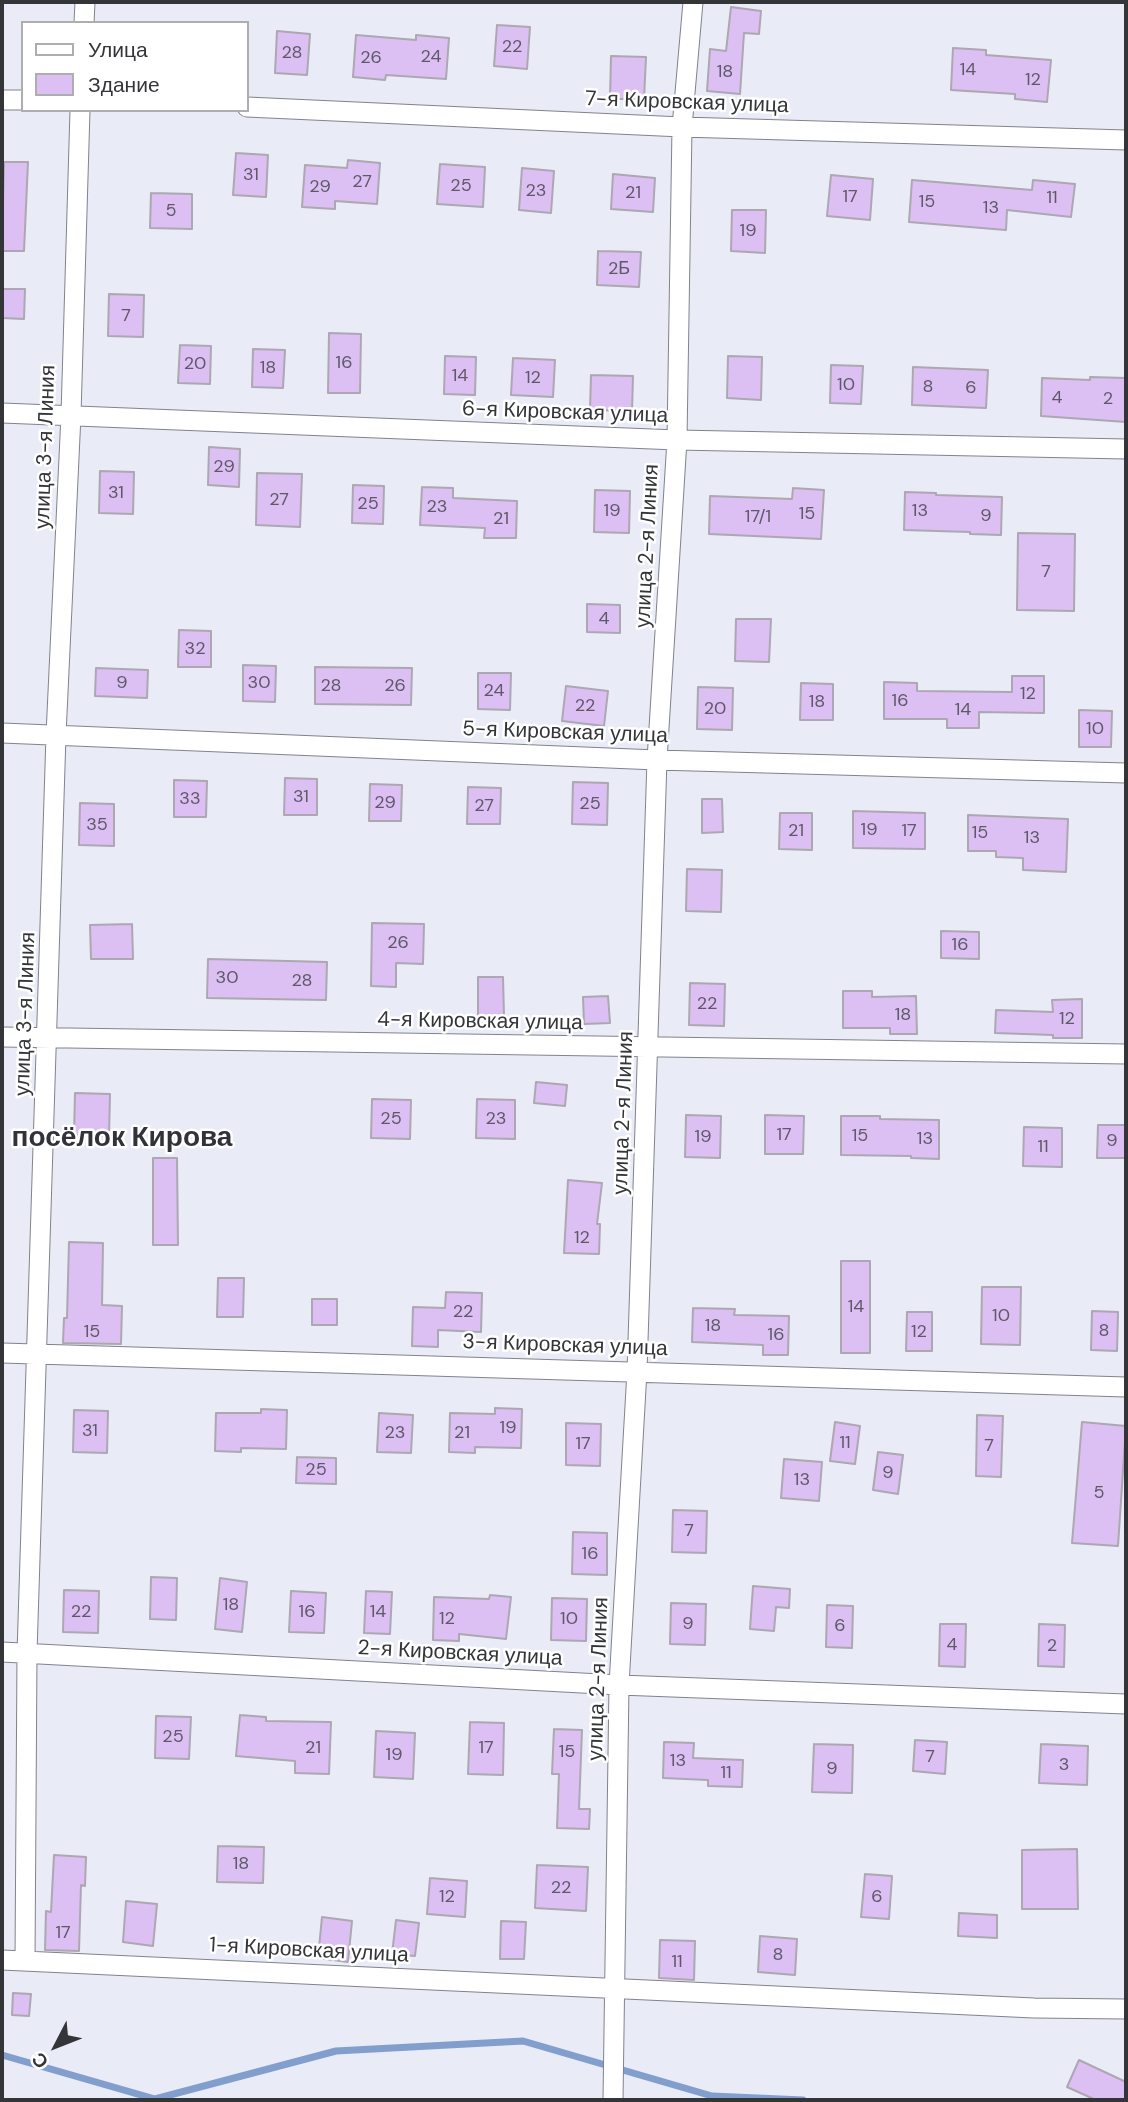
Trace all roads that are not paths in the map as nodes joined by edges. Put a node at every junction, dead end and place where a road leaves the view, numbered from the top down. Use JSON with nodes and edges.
{"nodes":[{"id":1,"x":85,"y":2,"type":"edge"},
{"id":2,"x":692,"y":2,"type":"edge"},
{"id":3,"x":84,"y":21,"type":"edge"},
{"id":4,"x":2,"y":100,"type":"edge"},
{"id":5,"x":21,"y":100,"type":"edge"},
{"id":6,"x":248,"y":107,"type":"edge"},
{"id":7,"x":80,"y":112,"type":"edge"},
{"id":8,"x":681,"y":127,"type":"junction"},
{"id":9,"x":1126,"y":140,"type":"edge"},
{"id":10,"x":2,"y":413,"type":"edge"},
{"id":11,"x":71,"y":415,"type":"junction"},
{"id":12,"x":677,"y":440,"type":"junction"},
{"id":13,"x":1126,"y":449,"type":"edge"},
{"id":14,"x":2,"y":733,"type":"edge"},
{"id":15,"x":56,"y":735,"type":"junction"},
{"id":16,"x":657,"y":760,"type":"junction"},
{"id":17,"x":1126,"y":773,"type":"edge"},
{"id":18,"x":2,"y":1037,"type":"edge"},
{"id":19,"x":48,"y":1038,"type":"junction"},
{"id":20,"x":650,"y":1047,"type":"junction"},
{"id":21,"x":1126,"y":1054,"type":"edge"},
{"id":22,"x":2,"y":1353,"type":"edge"},
{"id":23,"x":38,"y":1354,"type":"junction"},
{"id":24,"x":637,"y":1371,"type":"junction"},
{"id":25,"x":1126,"y":1387,"type":"edge"},
{"id":26,"x":2,"y":1652,"type":"edge"},
{"id":27,"x":27,"y":1653,"type":"junction"},
{"id":28,"x":620,"y":1685,"type":"junction"},
{"id":29,"x":1126,"y":1704,"type":"edge"},
{"id":30,"x":2,"y":1961,"type":"edge"},
{"id":31,"x":25,"y":1961,"type":"junction"},
{"id":32,"x":615,"y":1988,"type":"junction"},
{"id":33,"x":1126,"y":2009,"type":"edge"},
{"id":34,"x":613,"y":2100,"type":"edge"}],
"edges":[{"from":1,"to":3,"type":"street"},
{"from":2,"to":8,"type":"street","name":"улица 2-я Линия"},
{"from":4,"to":5,"type":"street"},
{"from":6,"to":8,"type":"street","name":"7-я Кировская улица"},
{"from":7,"to":11,"type":"street","name":"улица 3-я Линия"},
{"from":8,"to":9,"type":"street","name":"7-я Кировская улица"},
{"from":8,"to":12,"type":"street","name":"улица 2-я Линия"},
{"from":10,"to":11,"type":"street","name":"6-я Кировская улица"},
{"from":11,"to":12,"type":"street","name":"6-я Кировская улица"},
{"from":11,"to":15,"type":"street","name":"улица 3-я Линия"},
{"from":12,"to":13,"type":"street","name":"6-я Кировская улица"},
{"from":12,"to":16,"type":"street","name":"улица 2-я Линия"},
{"from":14,"to":15,"type":"street","name":"5-я Кировская улица"},
{"from":15,"to":16,"type":"street","name":"5-я Кировская улица"},
{"from":15,"to":19,"type":"street","name":"улица 3-я Линия"},
{"from":16,"to":17,"type":"street","name":"5-я Кировская улица"},
{"from":16,"to":20,"type":"street","name":"улица 2-я Линия"},
{"from":18,"to":19,"type":"street","name":"4-я Кировская улица"},
{"from":19,"to":20,"type":"street","name":"4-я Кировская улица"},
{"from":19,"to":23,"type":"street","name":"улица 3-я Линия"},
{"from":20,"to":21,"type":"street","name":"4-я Кировская улица"},
{"from":20,"to":24,"type":"street","name":"улица 2-я Линия"},
{"from":22,"to":23,"type":"street","name":"3-я Кировская улица"},
{"from":23,"to":24,"type":"street","name":"3-я Кировская улица"},
{"from":23,"to":27,"type":"street","name":"улица 3-я Линия"},
{"from":24,"to":25,"type":"street","name":"3-я Кировская улица"},
{"from":24,"to":28,"type":"street","name":"улица 2-я Линия"},
{"from":26,"to":27,"type":"street","name":"2-я Кировская улица"},
{"from":27,"to":28,"type":"street","name":"2-я Кировская улица"},
{"from":27,"to":31,"type":"street","name":"улица 3-я Линия"},
{"from":28,"to":29,"type":"street","name":"2-я Кировская улица"},
{"from":28,"to":32,"type":"street","name":"улица 2-я Линия"},
{"from":30,"to":31,"type":"street","name":"1-я Кировская улица"},
{"from":31,"to":32,"type":"street","name":"1-я Кировская улица"},
{"from":32,"to":33,"type":"street","name":"1-я Кировская улица"},
{"from":32,"to":34,"type":"street","name":"улица 2-я Линия"}]}
